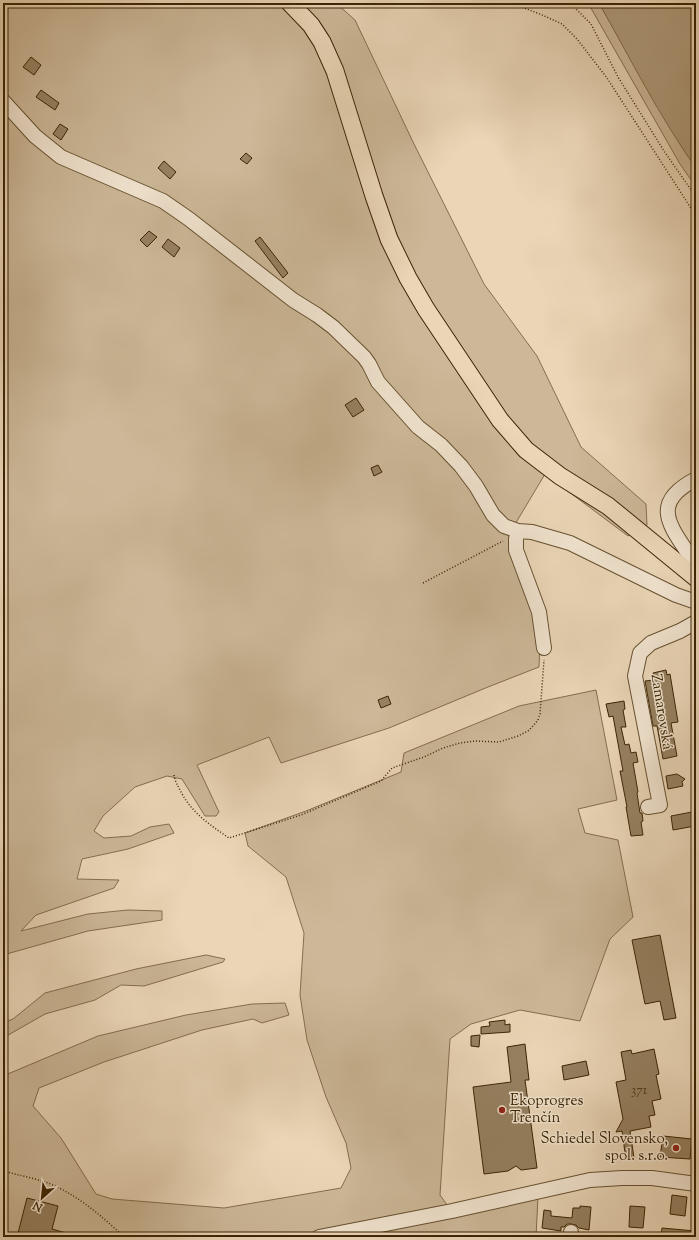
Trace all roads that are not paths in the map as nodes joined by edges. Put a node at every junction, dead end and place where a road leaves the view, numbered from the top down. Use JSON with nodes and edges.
{"nodes":[{"id":1,"x":290,"y":3,"type":"edge"},
{"id":2,"x":3,"y":101,"type":"edge"},
{"id":3,"x":696,"y":480,"type":"edge"},
{"id":4,"x":518,"y":531,"type":"junction"},
{"id":5,"x":690,"y":573,"type":"edge"},
{"id":6,"x":696,"y":602,"type":"edge"},
{"id":7,"x":696,"y":622,"type":"edge"},
{"id":8,"x":544,"y":648,"type":"road end"},
{"id":9,"x":648,"y":807,"type":"dead end"},
{"id":10,"x":696,"y":1184,"type":"edge"},
{"id":11,"x":319,"y":1237,"type":"edge"}],
"edges":[{"from":1,"to":5,"type":"main road"},
{"from":2,"to":4,"type":"street"},
{"from":3,"to":5,"type":"street"},
{"from":4,"to":6,"type":"street"},
{"from":4,"to":8,"type":"street"},
{"from":7,"to":9,"type":"street","name":"Zamarovská"},
{"from":10,"to":11,"type":"street"}]}
